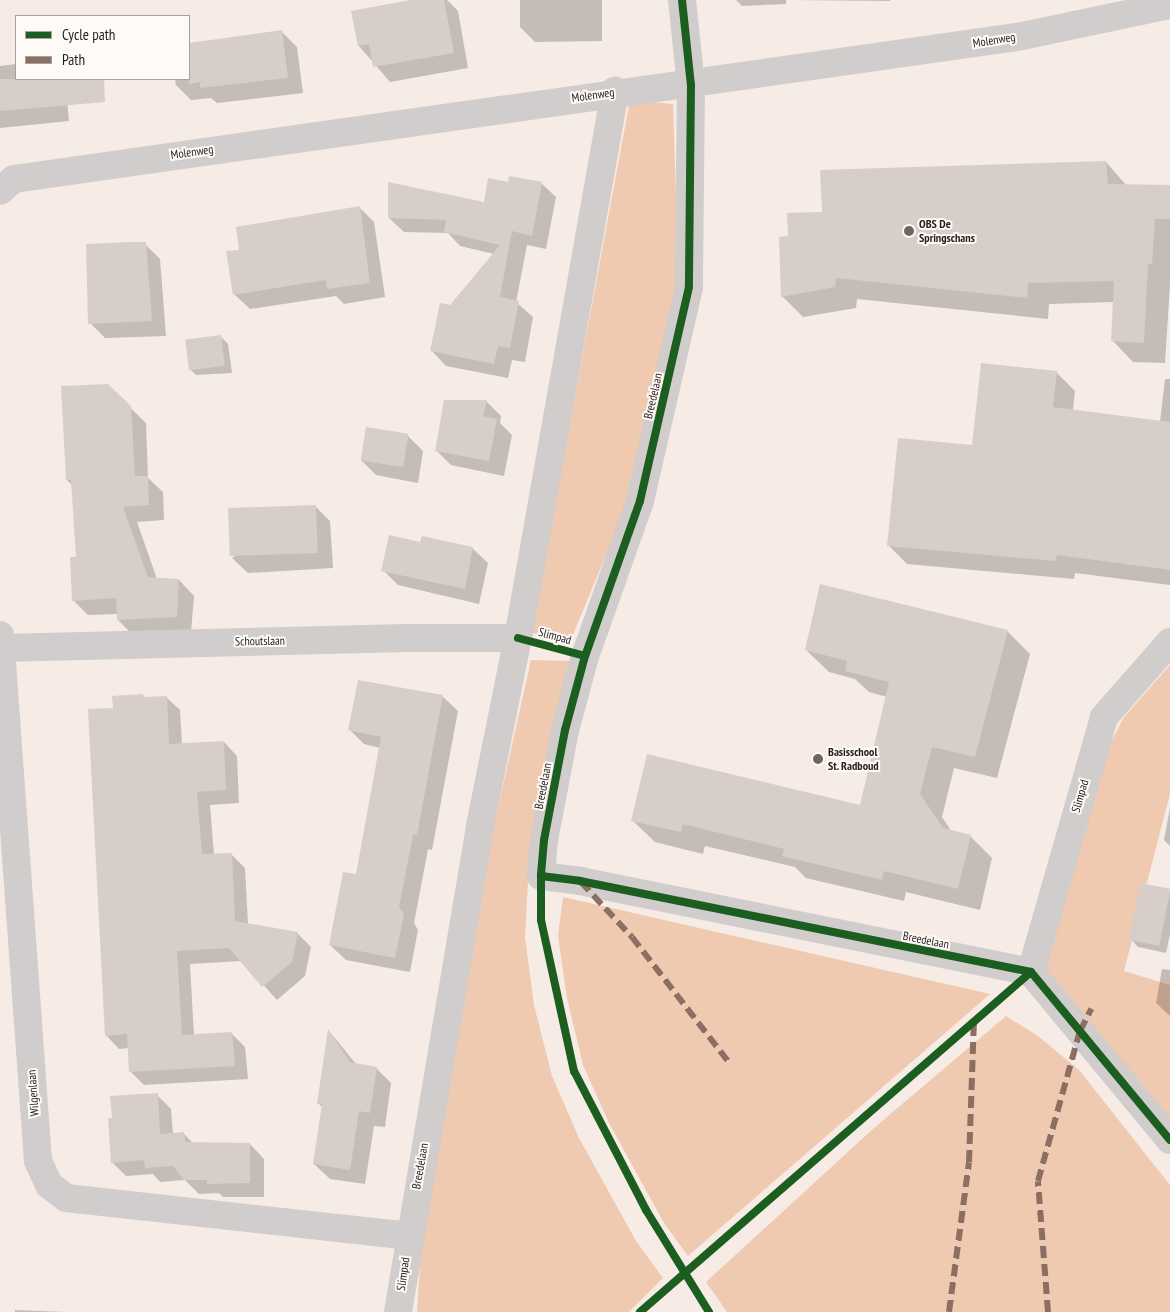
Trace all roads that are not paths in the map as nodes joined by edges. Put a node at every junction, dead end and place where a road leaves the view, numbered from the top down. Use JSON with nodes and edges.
{"nodes":[{"id":1,"x":682,"y":0,"type":"edge"},
{"id":2,"x":1170,"y":5,"type":"edge"},
{"id":3,"x":691,"y":84,"type":"junction"},
{"id":4,"x":615,"y":91,"type":"junction"},
{"id":5,"x":7,"y":185,"type":"edge"},
{"id":6,"x":518,"y":638,"type":"junction"},
{"id":7,"x":0,"y":641,"type":"edge"},
{"id":8,"x":1170,"y":642,"type":"edge"},
{"id":9,"x":1030,"y":972,"type":"junction"},
{"id":10,"x":1170,"y":1140,"type":"edge"},
{"id":11,"x":408,"y":1236,"type":"junction"},
{"id":12,"x":398,"y":1312,"type":"edge"}],
"edges":[{"from":1,"to":3,"type":"street","name":"Breedelaan"},
{"from":2,"to":3,"type":"street","name":"Molenweg"},
{"from":3,"to":4,"type":"street","name":"Molenweg"},
{"from":3,"to":9,"type":"street","name":"Breedelaan"},
{"from":4,"to":5,"type":"street","name":"Molenweg"},
{"from":4,"to":6,"type":"street","name":"Breedelaan"},
{"from":6,"to":7,"type":"street","name":"Schoutslaan"},
{"from":6,"to":11,"type":"street","name":"Breedelaan"},
{"from":7,"to":11,"type":"street","name":"Wilgenlaan"},
{"from":8,"to":9,"type":"street","name":"Slimpad"},
{"from":9,"to":10,"type":"street"},
{"from":11,"to":12,"type":"street","name":"Slimpad"}]}
